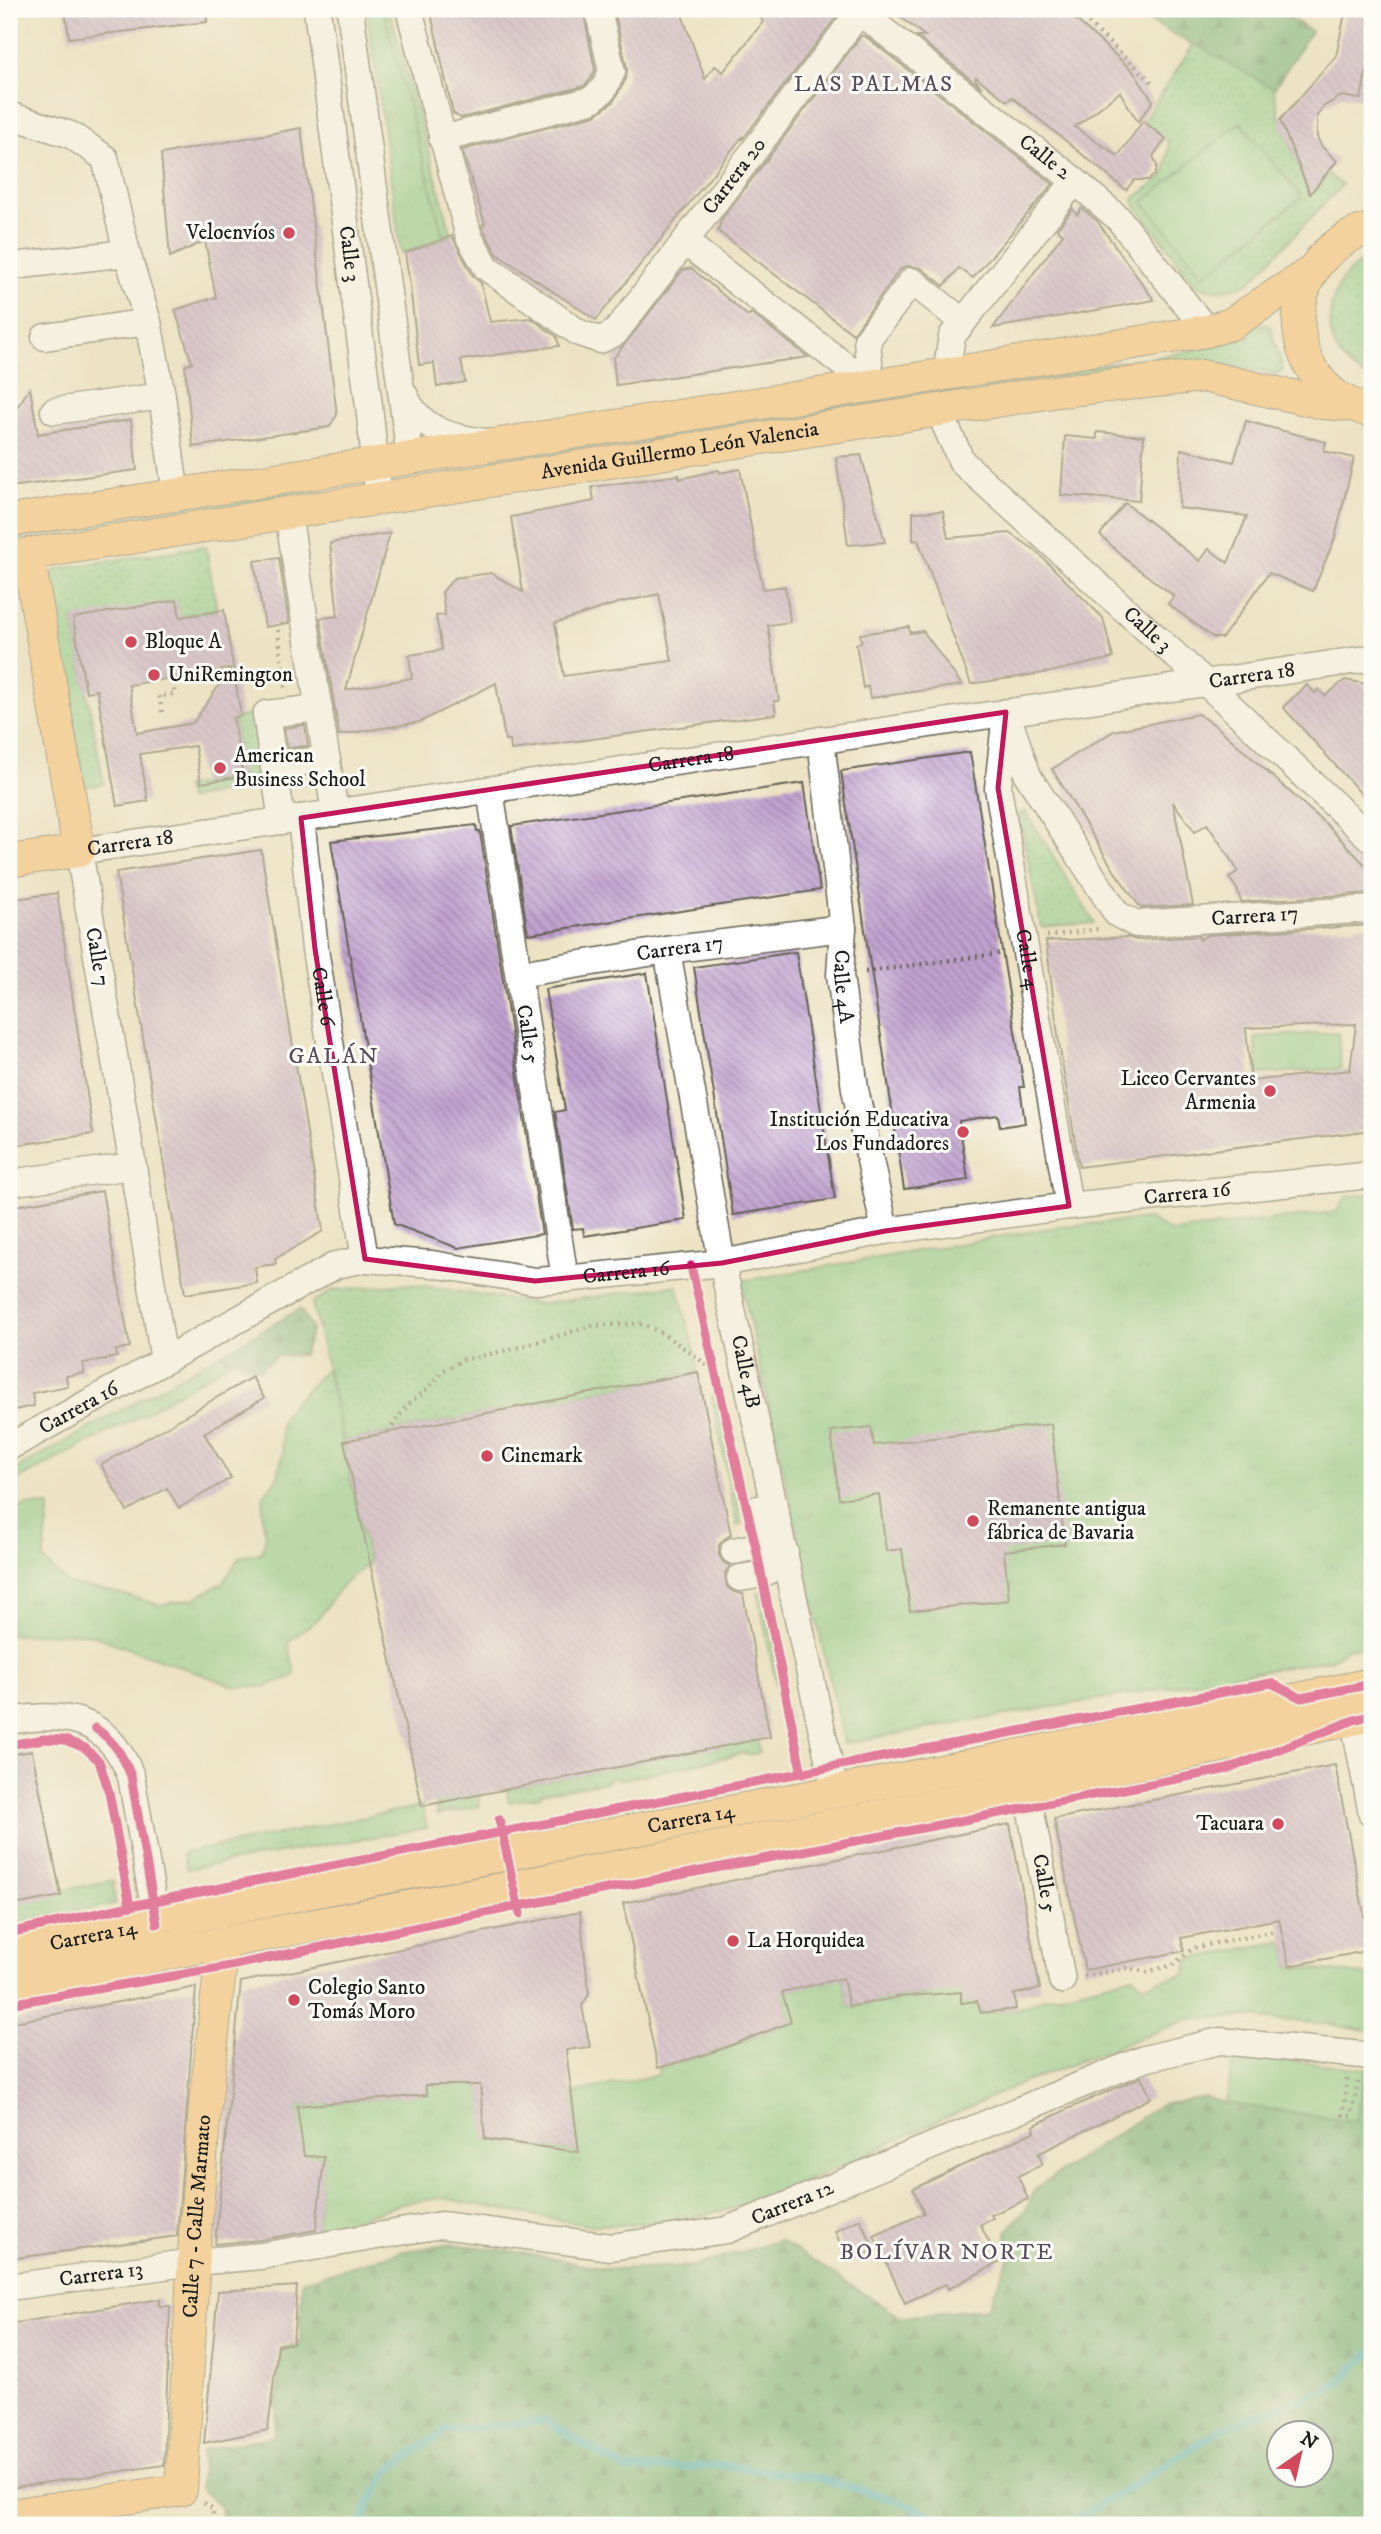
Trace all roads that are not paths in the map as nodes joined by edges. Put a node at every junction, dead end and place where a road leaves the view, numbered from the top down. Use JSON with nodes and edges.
{"nodes":[{"id":1,"x":317,"y":9,"type":"edge"},
{"id":2,"x":350,"y":9,"type":"edge"},
{"id":3,"x":409,"y":9,"type":"edge"},
{"id":4,"x":598,"y":9,"type":"edge"},
{"id":5,"x":859,"y":10,"type":"edge"},
{"id":6,"x":9,"y":115,"type":"edge"},
{"id":7,"x":442,"y":139,"type":"junction"},
{"id":8,"x":1075,"y":181,"type":"junction"},
{"id":9,"x":1372,"y":229,"type":"edge"},
{"id":10,"x":685,"y":242,"type":"junction"},
{"id":11,"x":127,"y":253,"type":"junction"},
{"id":12,"x":13,"y":266,"type":"dead end"},
{"id":13,"x":1311,"y":272,"type":"junction"},
{"id":14,"x":148,"y":322,"type":"junction"},
{"id":15,"x":963,"y":322,"type":"junction"},
{"id":16,"x":1207,"y":331,"type":"junction"},
{"id":17,"x":45,"y":337,"type":"dead end"},
{"id":18,"x":946,"y":374,"type":"junction"},
{"id":19,"x":400,"y":385,"type":"junction"},
{"id":20,"x":871,"y":386,"type":"junction"},
{"id":21,"x":162,"y":396,"type":"junction"},
{"id":22,"x":938,"y":409,"type":"junction"},
{"id":23,"x":1361,"y":409,"type":"edge"},
{"id":24,"x":54,"y":411,"type":"dead end"},
{"id":25,"x":499,"y":443,"type":"junction"},
{"id":26,"x":410,"y":457,"type":"junction"},
{"id":27,"x":374,"y":463,"type":"junction"},
{"id":28,"x":176,"y":495,"type":"junction"},
{"id":29,"x":379,"y":498,"type":"junction"},
{"id":30,"x":288,"y":513,"type":"junction"},
{"id":31,"x":9,"y":521,"type":"edge"},
{"id":32,"x":18,"y":555,"type":"edge"},
{"id":33,"x":1372,"y":658,"type":"edge"},
{"id":34,"x":1205,"y":682,"type":"junction"},
{"id":35,"x":318,"y":708,"type":"junction"},
{"id":36,"x":1006,"y":712,"type":"junction"},
{"id":37,"x":821,"y":740,"type":"junction"},
{"id":38,"x":327,"y":759,"type":"junction"},
{"id":39,"x":274,"y":766,"type":"junction"},
{"id":40,"x":490,"y":790,"type":"junction"},
{"id":41,"x":1045,"y":802,"type":"junction"},
{"id":42,"x":1000,"y":804,"type":"junction"},
{"id":43,"x":335,"y":813,"type":"junction"},
{"id":44,"x":292,"y":820,"type":"junction"},
{"id":45,"x":1372,"y":840,"type":"edge"},
{"id":46,"x":79,"y":851,"type":"junction"},
{"id":47,"x":9,"y":861,"type":"edge"},
{"id":48,"x":1372,"y":909,"type":"edge"},
{"id":49,"x":843,"y":928,"type":"junction"},
{"id":50,"x":667,"y":950,"type":"junction"},
{"id":51,"x":519,"y":974,"type":"junction"},
{"id":52,"x":133,"y":1166,"type":"junction"},
{"id":53,"x":1372,"y":1175,"type":"edge"},
{"id":54,"x":9,"y":1183,"type":"edge"},
{"id":55,"x":1069,"y":1206,"type":"junction"},
{"id":56,"x":885,"y":1231,"type":"junction"},
{"id":57,"x":365,"y":1259,"type":"junction"},
{"id":58,"x":713,"y":1264,"type":"junction"},
{"id":59,"x":565,"y":1279,"type":"junction"},
{"id":60,"x":164,"y":1361,"type":"junction"},
{"id":61,"x":9,"y":1447,"type":"edge"},
{"id":62,"x":734,"y":1550,"type":"dead end"},
{"id":63,"x":785,"y":1552,"type":"junction"},
{"id":64,"x":740,"y":1578,"type":"dead end"},
{"id":65,"x":1372,"y":1661,"type":"edge"},
{"id":66,"x":1372,"y":1684,"type":"edge"},
{"id":67,"x":1301,"y":1698,"type":"junction"},
{"id":68,"x":9,"y":1721,"type":"edge"},
{"id":69,"x":1366,"y":1721,"type":"edge"},
{"id":70,"x":1026,"y":1785,"type":"junction"},
{"id":71,"x":835,"y":1791,"type":"junction"},
{"id":72,"x":1372,"y":1814,"type":"edge"},
{"id":73,"x":156,"y":1924,"type":"junction"},
{"id":74,"x":223,"y":1942,"type":"junction"},
{"id":75,"x":9,"y":1953,"type":"edge"},
{"id":76,"x":1062,"y":1980,"type":"road end"},
{"id":77,"x":9,"y":1984,"type":"edge"},
{"id":78,"x":1368,"y":2055,"type":"edge"},
{"id":79,"x":194,"y":2262,"type":"junction"},
{"id":80,"x":9,"y":2287,"type":"edge"},
{"id":81,"x":9,"y":2515,"type":"edge"}],
"edges":[{"from":1,"to":27,"type":"street","name":"Calle 3"},
{"from":2,"to":19,"type":"street","name":"Calle 3"},
{"from":3,"to":7,"type":"street"},
{"from":4,"to":7,"type":"street"},
{"from":5,"to":8,"type":"street","name":"Calle 2"},
{"from":5,"to":10,"type":"street","name":"Carrera 20"},
{"from":6,"to":11,"type":"street"},
{"from":7,"to":10,"type":"street","name":"Carrera 20"},
{"from":8,"to":15,"type":"street"},
{"from":8,"to":16,"type":"street","name":"Calle 2"},
{"from":9,"to":13,"type":"main road"},
{"from":10,"to":20,"type":"street"},
{"from":11,"to":12,"type":"street"},
{"from":11,"to":14,"type":"street"},
{"from":13,"to":16,"type":"main road","name":"Avenida Guillermo León Valencia"},
{"from":13,"to":23,"type":"main road"},
{"from":14,"to":17,"type":"street"},
{"from":14,"to":21,"type":"street"},
{"from":15,"to":18,"type":"street"},
{"from":15,"to":20,"type":"street"},
{"from":16,"to":18,"type":"main road","name":"Avenida Guillermo León Valencia"},
{"from":18,"to":20,"type":"main road","name":"Avenida Guillermo León Valencia"},
{"from":19,"to":25,"type":"street"},
{"from":19,"to":26,"type":"street","name":"Calle 3"},
{"from":20,"to":25,"type":"main road","name":"Avenida Guillermo León Valencia"},
{"from":21,"to":24,"type":"street"},
{"from":21,"to":28,"type":"street"},
{"from":22,"to":23,"type":"main road","name":"Avenida Guillermo León Valencia"},
{"from":22,"to":29,"type":"main road","name":"Avenida Guillermo León Valencia"},
{"from":22,"to":34,"type":"street","name":"Calle 3"},
{"from":25,"to":26,"type":"main road","name":"Avenida Guillermo León Valencia"},
{"from":26,"to":27,"type":"main road","name":"Avenida Guillermo León Valencia"},
{"from":27,"to":28,"type":"main road","name":"Avenida Guillermo León Valencia"},
{"from":27,"to":29,"type":"street","name":"Calle 3"},
{"from":28,"to":31,"type":"main road","name":"Avenida Guillermo León Valencia"},
{"from":29,"to":30,"type":"main road","name":"Avenida Guillermo León Valencia"},
{"from":30,"to":32,"type":"main road","name":"Avenida Guillermo León Valencia"},
{"from":30,"to":35,"type":"street"},
{"from":32,"to":46,"type":"main road","name":"Calle 7"},
{"from":33,"to":34,"type":"street","name":"Carrera 18"},
{"from":34,"to":36,"type":"street","name":"Carrera 18"},
{"from":34,"to":45,"type":"street","name":"Calle 3"},
{"from":35,"to":38,"type":"street"},
{"from":35,"to":39,"type":"street","name":"Calle 6"},
{"from":36,"to":37,"type":"street","name":"Carrera 18"},
{"from":36,"to":41,"type":"street"},
{"from":36,"to":42,"type":"street","name":"Calle 4"},
{"from":37,"to":40,"type":"street","name":"Carrera 18"},
{"from":37,"to":49,"type":"street","name":"Calle 4A"},
{"from":38,"to":39,"type":"street"},
{"from":38,"to":43,"type":"street"},
{"from":39,"to":44,"type":"street","name":"Calle 6"},
{"from":40,"to":43,"type":"street","name":"Carrera 18"},
{"from":40,"to":51,"type":"street","name":"Calle 5"},
{"from":41,"to":42,"type":"street"},
{"from":41,"to":48,"type":"street","name":"Carrera 17"},
{"from":42,"to":55,"type":"street","name":"Calle 4"},
{"from":43,"to":44,"type":"street","name":"Carrera 18"},
{"from":44,"to":46,"type":"street","name":"Carrera 18"},
{"from":44,"to":57,"type":"street","name":"Calle 6"},
{"from":46,"to":47,"type":"main road","name":"Carrera 18"},
{"from":46,"to":52,"type":"street","name":"Calle 7"},
{"from":49,"to":50,"type":"street","name":"Carrera 17"},
{"from":49,"to":56,"type":"street","name":"Calle 4A"},
{"from":50,"to":51,"type":"street","name":"Carrera 17"},
{"from":50,"to":58,"type":"street","name":"Calle 4B"},
{"from":51,"to":59,"type":"street","name":"Calle 5"},
{"from":52,"to":54,"type":"street"},
{"from":52,"to":60,"type":"street","name":"Calle 7"},
{"from":53,"to":55,"type":"street","name":"Carrera 16"},
{"from":55,"to":56,"type":"street","name":"Carrera 16"},
{"from":56,"to":58,"type":"street","name":"Carrera 16"},
{"from":57,"to":59,"type":"street","name":"Carrera 16"},
{"from":57,"to":60,"type":"street","name":"Carrera 16"},
{"from":58,"to":59,"type":"street","name":"Carrera 16"},
{"from":58,"to":62,"type":"street"},
{"from":58,"to":63,"type":"street","name":"Calle 4B"},
{"from":60,"to":61,"type":"street","name":"Carrera 16"},
{"from":63,"to":64,"type":"street"},
{"from":63,"to":71,"type":"street","name":"Calle 4B"},
{"from":65,"to":67,"type":"main road"},
{"from":66,"to":67,"type":"main road","name":"Carrera 14"},
{"from":67,"to":71,"type":"main road","name":"Carrera 14"},
{"from":68,"to":73,"type":"street"},
{"from":69,"to":70,"type":"main road","name":"Carrera 14"},
{"from":69,"to":72,"type":"street"},
{"from":70,"to":74,"type":"main road","name":"Carrera 14"},
{"from":70,"to":76,"type":"street","name":"Calle 5"},
{"from":71,"to":73,"type":"main road","name":"Carrera 14"},
{"from":73,"to":75,"type":"main road","name":"Carrera 14"},
{"from":74,"to":77,"type":"main road","name":"Carrera 14"},
{"from":74,"to":79,"type":"main road","name":"Calle 7 - Calle Marmato"},
{"from":78,"to":79,"type":"street","name":"Carrera 12"},
{"from":79,"to":80,"type":"street","name":"Carrera 13"},
{"from":79,"to":81,"type":"main road","name":"Calle 7 - Calle Marmato"}]}
